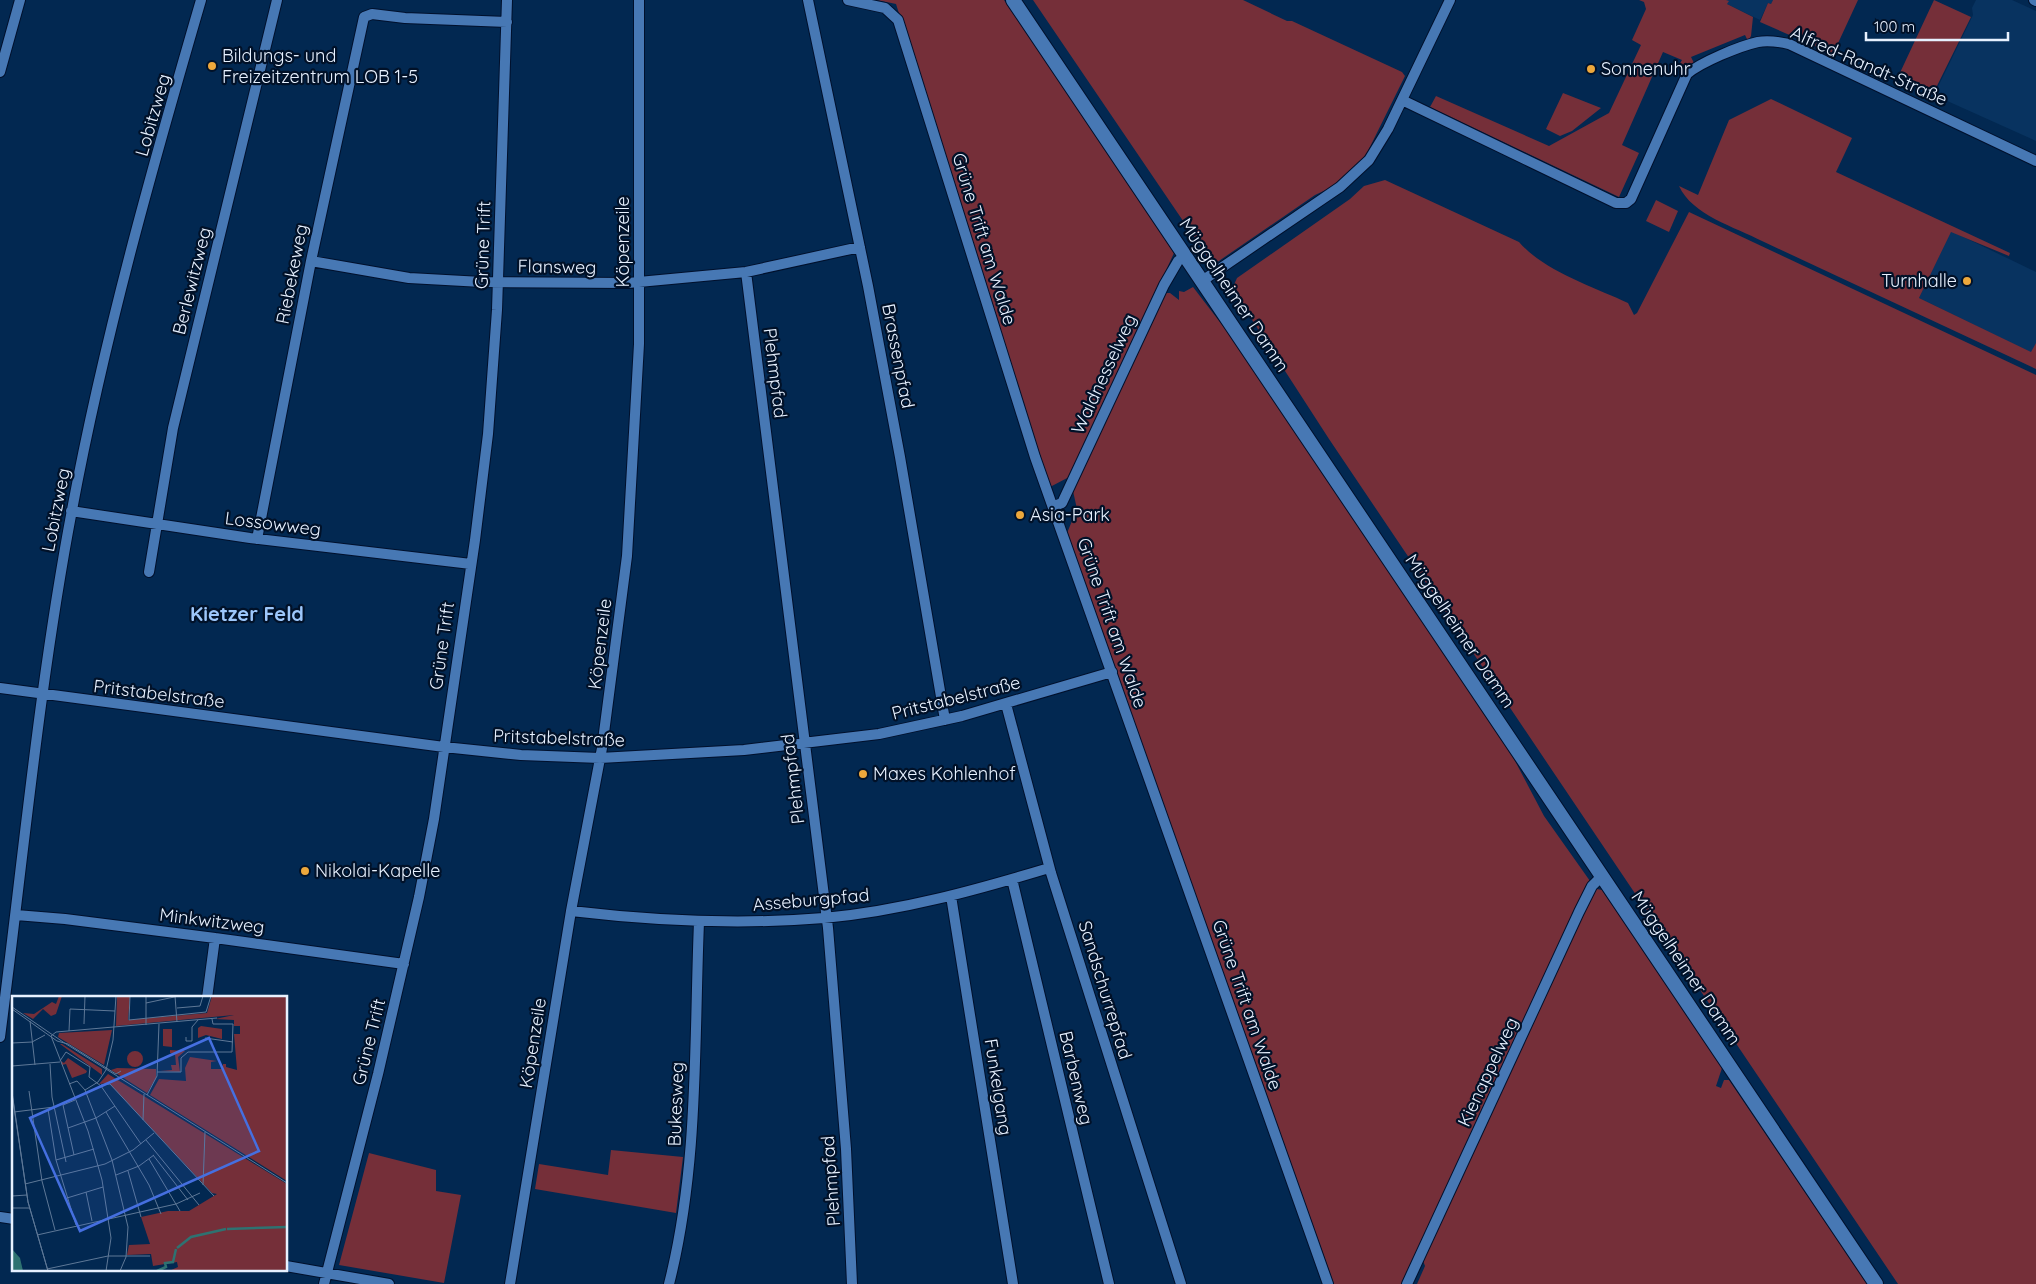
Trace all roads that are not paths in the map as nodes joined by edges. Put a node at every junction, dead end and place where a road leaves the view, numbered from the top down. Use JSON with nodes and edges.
{"nodes":[{"id":1,"x":20,"y":0,"type":"edge"},
{"id":2,"x":202,"y":0,"type":"edge"},
{"id":3,"x":274,"y":0,"type":"edge"},
{"id":4,"x":508,"y":0,"type":"edge"},
{"id":5,"x":639,"y":0,"type":"edge"},
{"id":6,"x":808,"y":0,"type":"edge"},
{"id":7,"x":848,"y":0,"type":"edge"},
{"id":8,"x":1013,"y":0,"type":"edge"},
{"id":9,"x":1450,"y":0,"type":"edge"},
{"id":10,"x":507,"y":22,"type":"junction"},
{"id":11,"x":0,"y":72,"type":"edge"},
{"id":12,"x":1402,"y":100,"type":"junction"},
{"id":13,"x":2036,"y":161,"type":"edge"},
{"id":14,"x":860,"y":247,"type":"junction"},
{"id":15,"x":1186,"y":256,"type":"junction"},
{"id":16,"x":311,"y":261,"type":"junction"},
{"id":17,"x":746,"y":272,"type":"junction"},
{"id":18,"x":1202,"y":281,"type":"junction"},
{"id":19,"x":498,"y":282,"type":"junction"},
{"id":20,"x":640,"y":282,"type":"junction"},
{"id":21,"x":1054,"y":506,"type":"junction"},
{"id":22,"x":72,"y":511,"type":"junction"},
{"id":23,"x":157,"y":525,"type":"junction"},
{"id":24,"x":257,"y":538,"type":"junction"},
{"id":25,"x":471,"y":564,"type":"junction"},
{"id":26,"x":149,"y":572,"type":"dead end"},
{"id":27,"x":1112,"y":672,"type":"junction"},
{"id":28,"x":0,"y":688,"type":"edge"},
{"id":29,"x":43,"y":695,"type":"junction"},
{"id":30,"x":1006,"y":704,"type":"junction"},
{"id":31,"x":945,"y":720,"type":"junction"},
{"id":32,"x":805,"y":744,"type":"junction"},
{"id":33,"x":444,"y":747,"type":"junction"},
{"id":34,"x":600,"y":758,"type":"junction"},
{"id":35,"x":1049,"y":868,"type":"junction"},
{"id":36,"x":1602,"y":876,"type":"junction"},
{"id":37,"x":1012,"y":879,"type":"junction"},
{"id":38,"x":951,"y":896,"type":"junction"},
{"id":39,"x":571,"y":911,"type":"junction"},
{"id":40,"x":16,"y":915,"type":"junction"},
{"id":41,"x":826,"y":918,"type":"junction"},
{"id":42,"x":699,"y":922,"type":"junction"},
{"id":43,"x":215,"y":938,"type":"junction"},
{"id":44,"x":404,"y":964,"type":"junction"},
{"id":45,"x":207,"y":996,"type":"edge"},
{"id":46,"x":0,"y":1037,"type":"edge"},
{"id":47,"x":288,"y":1266,"type":"edge"},
{"id":48,"x":326,"y":1273,"type":"junction"},
{"id":49,"x":324,"y":1284,"type":"edge"},
{"id":50,"x":389,"y":1284,"type":"edge"},
{"id":51,"x":510,"y":1284,"type":"edge"},
{"id":52,"x":669,"y":1284,"type":"edge"},
{"id":53,"x":852,"y":1284,"type":"edge"},
{"id":54,"x":1013,"y":1284,"type":"edge"},
{"id":55,"x":1109,"y":1284,"type":"edge"},
{"id":56,"x":1181,"y":1284,"type":"edge"},
{"id":57,"x":1328,"y":1284,"type":"edge"},
{"id":58,"x":1407,"y":1284,"type":"edge"},
{"id":59,"x":1876,"y":1284,"type":"edge"}],
"edges":[{"from":1,"to":11,"type":"street"},
{"from":2,"to":22,"type":"street","name":"Lobitzweg"},
{"from":3,"to":23,"type":"street","name":"Berlewitzweg"},
{"from":4,"to":10,"type":"street","name":"Grüne Trift"},
{"from":5,"to":20,"type":"street","name":"Köpenzeile"},
{"from":6,"to":14,"type":"street","name":"Brassenpfad"},
{"from":7,"to":21,"type":"street","name":"Grüne Trift am Walde"},
{"from":8,"to":15,"type":"main road","name":"Müggelheimer Damm"},
{"from":9,"to":12,"type":"street"},
{"from":10,"to":16,"type":"street","name":"Riebekeweg"},
{"from":10,"to":19,"type":"street","name":"Grüne Trift"},
{"from":12,"to":13,"type":"street","name":"Alfred-Randt-Straße"},
{"from":12,"to":18,"type":"street"},
{"from":14,"to":17,"type":"street","name":"Flansweg"},
{"from":14,"to":31,"type":"street","name":"Brassenpfad"},
{"from":15,"to":18,"type":"main road","name":"Müggelheimer Damm"},
{"from":15,"to":21,"type":"street","name":"Waldnesselweg"},
{"from":16,"to":19,"type":"street","name":"Flansweg"},
{"from":16,"to":24,"type":"street","name":"Riebekeweg"},
{"from":17,"to":20,"type":"street","name":"Flansweg"},
{"from":17,"to":32,"type":"street","name":"Plehmpfad"},
{"from":18,"to":36,"type":"main road","name":"Müggelheimer Damm"},
{"from":19,"to":20,"type":"street","name":"Flansweg"},
{"from":19,"to":25,"type":"street","name":"Grüne Trift"},
{"from":20,"to":34,"type":"street","name":"Köpenzeile"},
{"from":21,"to":27,"type":"street","name":"Grüne Trift am Walde"},
{"from":22,"to":23,"type":"street","name":"Lossowweg"},
{"from":22,"to":29,"type":"street","name":"Lobitzweg"},
{"from":23,"to":24,"type":"street","name":"Lossowweg"},
{"from":23,"to":26,"type":"street","name":"Berlewitzweg"},
{"from":24,"to":25,"type":"street","name":"Lossowweg"},
{"from":25,"to":33,"type":"street","name":"Grüne Trift"},
{"from":27,"to":30,"type":"street","name":"Pritstabelstraße"},
{"from":27,"to":57,"type":"street","name":"Grüne Trift am Walde"},
{"from":28,"to":29,"type":"street","name":"Pritstabelstraße"},
{"from":29,"to":33,"type":"street","name":"Pritstabelstraße"},
{"from":29,"to":40,"type":"street","name":"Lobitzweg"},
{"from":30,"to":31,"type":"street","name":"Pritstabelstraße"},
{"from":30,"to":35,"type":"street","name":"Sandschurrepfad"},
{"from":31,"to":32,"type":"street","name":"Pritstabelstraße"},
{"from":32,"to":34,"type":"street","name":"Pritstabelstraße"},
{"from":32,"to":41,"type":"street","name":"Plehmpfad"},
{"from":33,"to":34,"type":"street","name":"Pritstabelstraße"},
{"from":33,"to":44,"type":"street","name":"Grüne Trift"},
{"from":34,"to":39,"type":"street","name":"Köpenzeile"},
{"from":35,"to":37,"type":"street","name":"Asseburgpfad"},
{"from":35,"to":56,"type":"street","name":"Sandschurrepfad"},
{"from":36,"to":58,"type":"street","name":"Kienappelweg"},
{"from":36,"to":59,"type":"main road","name":"Müggelheimer Damm"},
{"from":37,"to":38,"type":"street","name":"Asseburgpfad"},
{"from":37,"to":55,"type":"street","name":"Barbenweg"},
{"from":38,"to":41,"type":"street","name":"Asseburgpfad"},
{"from":38,"to":54,"type":"street","name":"Funkelgang"},
{"from":39,"to":42,"type":"street","name":"Asseburgpfad"},
{"from":39,"to":51,"type":"street","name":"Köpenzeile"},
{"from":40,"to":43,"type":"street","name":"Minkwitzweg"},
{"from":40,"to":46,"type":"street","name":"Lobitzweg"},
{"from":41,"to":42,"type":"street","name":"Asseburgpfad"},
{"from":41,"to":53,"type":"street","name":"Plehmpfad"},
{"from":42,"to":52,"type":"street","name":"Bukesweg"},
{"from":43,"to":44,"type":"street","name":"Minkwitzweg"},
{"from":43,"to":45,"type":"street"},
{"from":44,"to":48,"type":"street","name":"Grüne Trift"},
{"from":47,"to":48,"type":"street"},
{"from":48,"to":49,"type":"street","name":"Grüne Trift"},
{"from":48,"to":50,"type":"street"}]}
